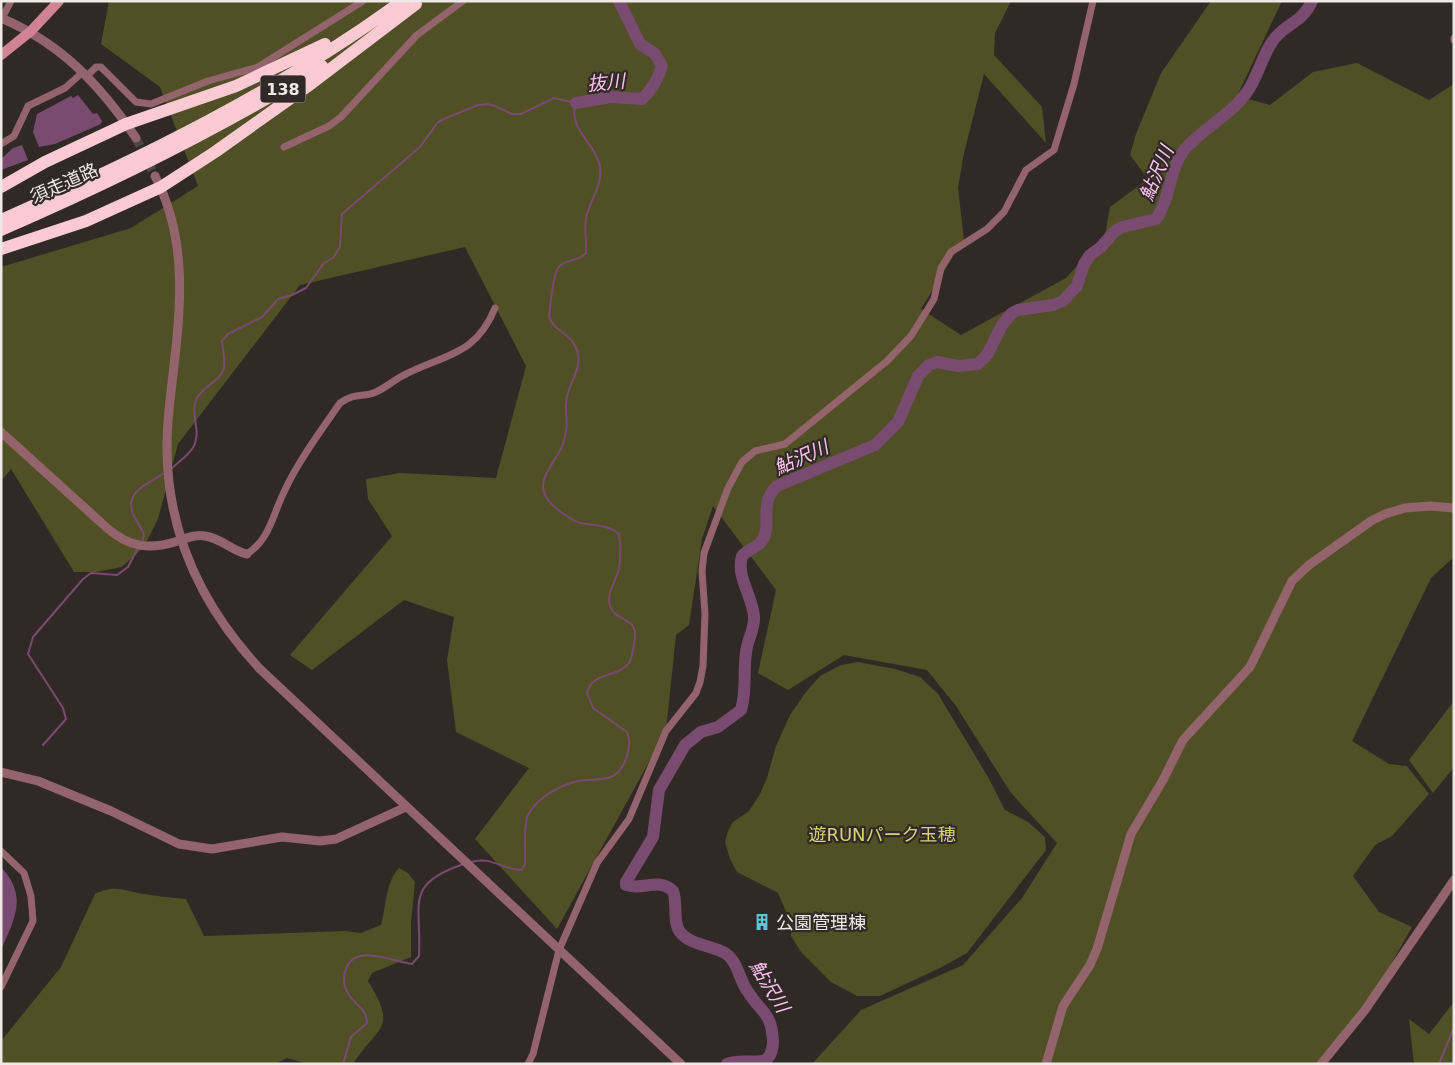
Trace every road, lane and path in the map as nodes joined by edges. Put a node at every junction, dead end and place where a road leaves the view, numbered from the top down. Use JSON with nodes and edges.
{"nodes":[{"id":1,"x":11,"y":1,"type":"edge"},
{"id":2,"x":59,"y":1,"type":"edge"},
{"id":3,"x":363,"y":1,"type":"edge"},
{"id":4,"x":398,"y":1,"type":"edge"},
{"id":5,"x":402,"y":1,"type":"edge"},
{"id":6,"x":463,"y":1,"type":"edge"},
{"id":7,"x":1093,"y":1,"type":"edge"},
{"id":8,"x":418,"y":3,"type":"edge"},
{"id":9,"x":2,"y":18,"type":"edge"},
{"id":10,"x":31,"y":31,"type":"junction"},
{"id":11,"x":1,"y":55,"type":"edge"},
{"id":12,"x":85,"y":74,"type":"junction"},
{"id":13,"x":126,"y":124,"type":"junction"},
{"id":14,"x":136,"y":138,"type":"tunnel mouth"},
{"id":15,"x":1,"y":144,"type":"edge"},
{"id":16,"x":284,"y":147,"type":"dead end"},
{"id":17,"x":138,"y":163,"type":"junction"},
{"id":18,"x":158,"y":182,"type":"junction"},
{"id":19,"x":1,"y":187,"type":"edge"},
{"id":20,"x":1,"y":220,"type":"edge"},
{"id":21,"x":1,"y":230,"type":"edge"},
{"id":22,"x":1,"y":249,"type":"edge"},
{"id":23,"x":494,"y":308,"type":"dead end"},
{"id":24,"x":1,"y":432,"type":"edge"},
{"id":25,"x":1454,"y":508,"type":"edge"},
{"id":26,"x":181,"y":540,"type":"junction"},
{"id":27,"x":248,"y":554,"type":"joint"},
{"id":28,"x":1,"y":772,"type":"edge"},
{"id":29,"x":406,"y":807,"type":"junction"},
{"id":30,"x":1,"y":851,"type":"edge"},
{"id":31,"x":1454,"y":880,"type":"edge"},
{"id":32,"x":559,"y":950,"type":"junction"},
{"id":33,"x":1,"y":987,"type":"edge"},
{"id":34,"x":528,"y":1064,"type":"edge"},
{"id":35,"x":681,"y":1064,"type":"edge"},
{"id":36,"x":1046,"y":1064,"type":"edge"},
{"id":37,"x":1320,"y":1064,"type":"edge"}],
"edges":[{"from":1,"to":9,"type":"street"},
{"from":2,"to":10,"type":"main road"},
{"from":3,"to":12,"type":"street"},
{"from":4,"to":13,"type":"highway"},
{"from":5,"to":17,"type":"highway","number":"138"},
{"from":6,"to":16,"type":"street"},
{"from":7,"to":32,"type":"street"},
{"from":8,"to":17,"type":"highway","number":"138"},
{"from":8,"to":18,"type":"highway"},
{"from":9,"to":10,"type":"street"},
{"from":10,"to":11,"type":"main road"},
{"from":10,"to":12,"type":"street"},
{"from":12,"to":13,"type":"street"},
{"from":12,"to":15,"type":"street"},
{"from":13,"to":14,"type":"street"},
{"from":13,"to":19,"type":"highway"},
{"from":17,"to":20,"type":"highway","name":"須走道路","number":"138"},
{"from":17,"to":21,"type":"highway","name":"須走道路","number":"138"},
{"from":18,"to":22,"type":"highway"},
{"from":18,"to":26,"type":"street"},
{"from":23,"to":27,"type":"street"},
{"from":24,"to":26,"type":"street"},
{"from":25,"to":36,"type":"street"},
{"from":26,"to":27,"type":"street"},
{"from":26,"to":29,"type":"street"},
{"from":28,"to":29,"type":"street"},
{"from":29,"to":32,"type":"street"},
{"from":30,"to":33,"type":"street"},
{"from":31,"to":37,"type":"street"},
{"from":32,"to":34,"type":"street"},
{"from":32,"to":35,"type":"street"}]}
